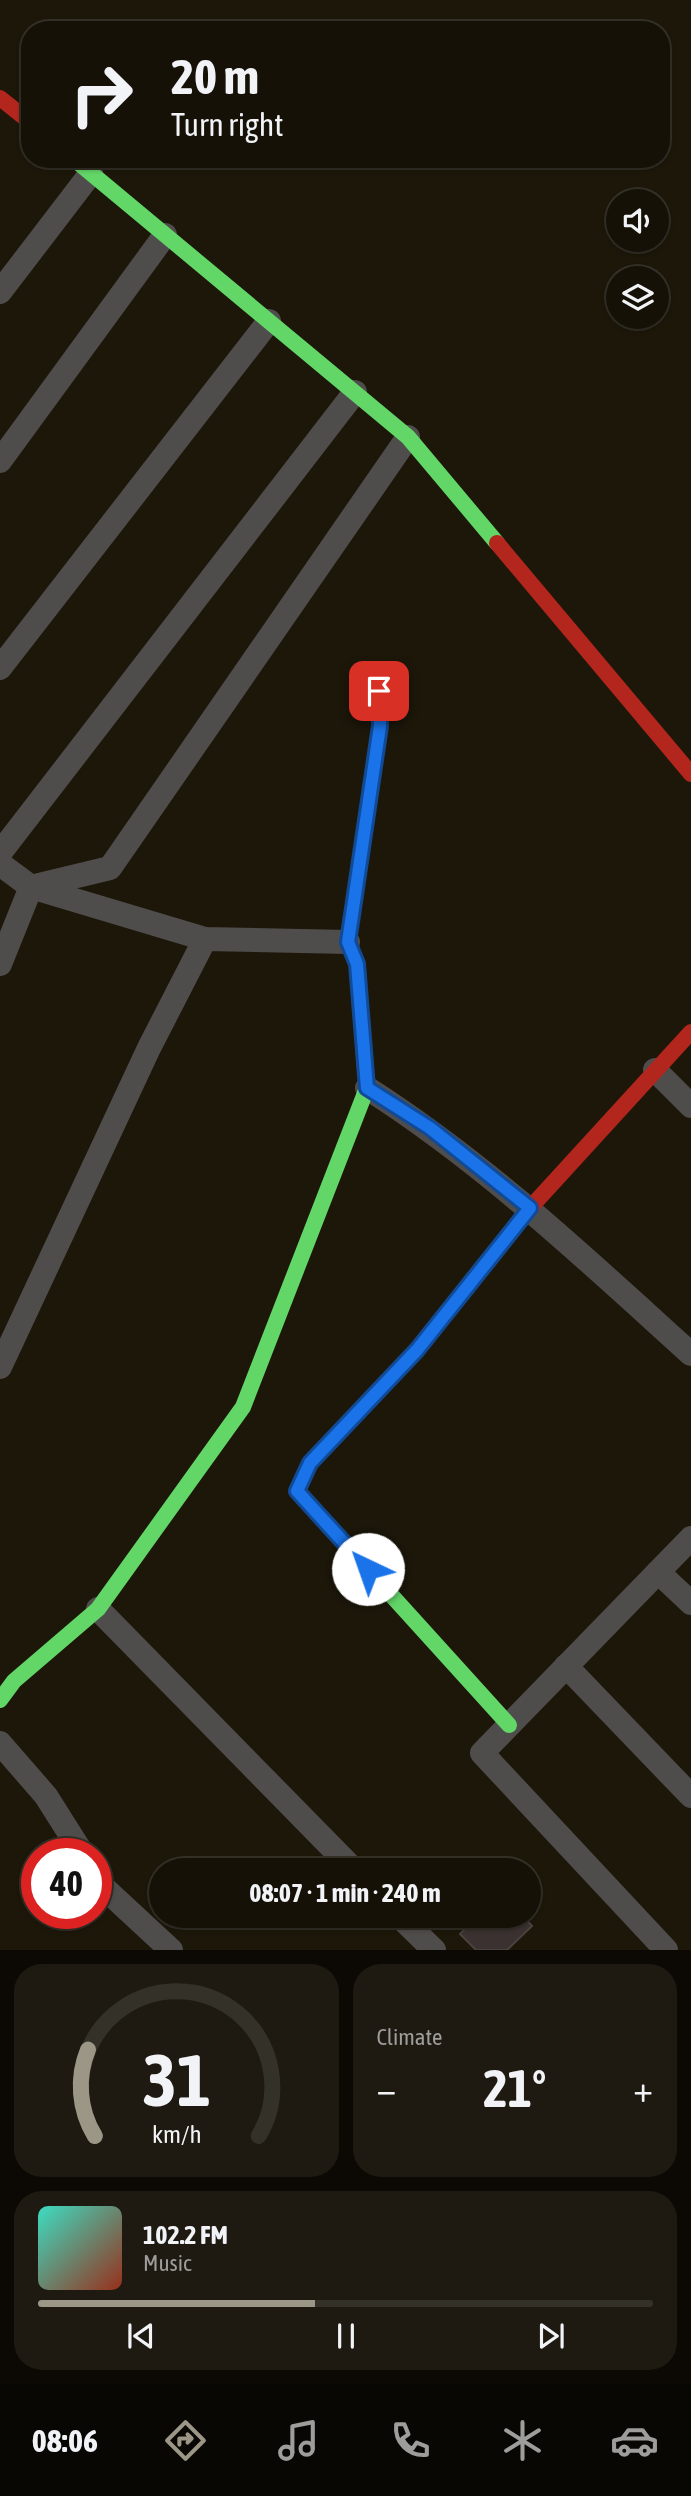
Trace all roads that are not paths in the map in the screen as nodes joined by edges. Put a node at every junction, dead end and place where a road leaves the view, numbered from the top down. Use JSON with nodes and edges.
{"nodes":[{"id":1,"x":2,"y":104,"type":"edge"},
{"id":2,"x":21,"y":116,"type":"edge"},
{"id":3,"x":82,"y":168,"type":"edge"},
{"id":4,"x":85,"y":168,"type":"edge"},
{"id":5,"x":166,"y":235,"type":"junction"},
{"id":6,"x":0,"y":292,"type":"edge"},
{"id":7,"x":269,"y":321,"type":"junction"},
{"id":8,"x":355,"y":392,"type":"junction"},
{"id":9,"x":408,"y":436,"type":"junction"},
{"id":10,"x":0,"y":461,"type":"edge"},
{"id":11,"x":0,"y":668,"type":"edge"},
{"id":12,"x":384,"y":669,"type":"dead end"},
{"id":13,"x":691,"y":774,"type":"edge"},
{"id":14,"x":0,"y":853,"type":"edge"},
{"id":15,"x":0,"y":864,"type":"edge"},
{"id":16,"x":31,"y":887,"type":"junction"},
{"id":17,"x":205,"y":939,"type":"junction"},
{"id":18,"x":348,"y":942,"type":"junction"},
{"id":19,"x":0,"y":964,"type":"edge"},
{"id":20,"x":691,"y":1032,"type":"edge"},
{"id":21,"x":655,"y":1070,"type":"junction"},
{"id":22,"x":367,"y":1088,"type":"junction"},
{"id":23,"x":691,"y":1106,"type":"edge"},
{"id":24,"x":530,"y":1208,"type":"junction"},
{"id":25,"x":691,"y":1354,"type":"edge"},
{"id":26,"x":0,"y":1367,"type":"edge"},
{"id":27,"x":691,"y":1538,"type":"edge"},
{"id":28,"x":658,"y":1572,"type":"junction"},
{"id":29,"x":691,"y":1603,"type":"edge"},
{"id":30,"x":98,"y":1609,"type":"junction"},
{"id":31,"x":566,"y":1666,"type":"junction"},
{"id":32,"x":0,"y":1700,"type":"edge"},
{"id":33,"x":509,"y":1724,"type":"junction"},
{"id":34,"x":0,"y":1743,"type":"edge"},
{"id":35,"x":691,"y":1796,"type":"edge"},
{"id":36,"x":73,"y":1838,"type":"edge"},
{"id":37,"x":342,"y":1858,"type":"edge"},
{"id":38,"x":112,"y":1895,"type":"edge"},
{"id":39,"x":411,"y":1928,"type":"edge"},
{"id":40,"x":171,"y":1950,"type":"edge"},
{"id":41,"x":434,"y":1950,"type":"edge"},
{"id":42,"x":666,"y":1950,"type":"edge"}],
"edges":[{"from":1,"to":2,"type":"street"},
{"from":3,"to":6,"type":"street"},
{"from":4,"to":5,"type":"street"},
{"from":5,"to":7,"type":"street"},
{"from":5,"to":10,"type":"street"},
{"from":7,"to":8,"type":"street"},
{"from":7,"to":11,"type":"street"},
{"from":8,"to":9,"type":"street"},
{"from":8,"to":14,"type":"street"},
{"from":9,"to":13,"type":"street"},
{"from":9,"to":16,"type":"street"},
{"from":12,"to":18,"type":"street"},
{"from":15,"to":16,"type":"street"},
{"from":16,"to":17,"type":"street"},
{"from":16,"to":19,"type":"street"},
{"from":17,"to":18,"type":"street"},
{"from":17,"to":26,"type":"street"},
{"from":18,"to":22,"type":"street"},
{"from":20,"to":21,"type":"street"},
{"from":21,"to":23,"type":"street"},
{"from":21,"to":24,"type":"street"},
{"from":22,"to":24,"type":"street"},
{"from":22,"to":30,"type":"street"},
{"from":24,"to":25,"type":"street"},
{"from":24,"to":33,"type":"street"},
{"from":27,"to":28,"type":"street"},
{"from":28,"to":29,"type":"street"},
{"from":28,"to":31,"type":"street"},
{"from":30,"to":32,"type":"street"},
{"from":30,"to":37,"type":"street"},
{"from":31,"to":33,"type":"street"},
{"from":31,"to":35,"type":"street"},
{"from":33,"to":42,"type":"street"},
{"from":34,"to":36,"type":"street"},
{"from":38,"to":40,"type":"street"},
{"from":39,"to":41,"type":"street"}]}
